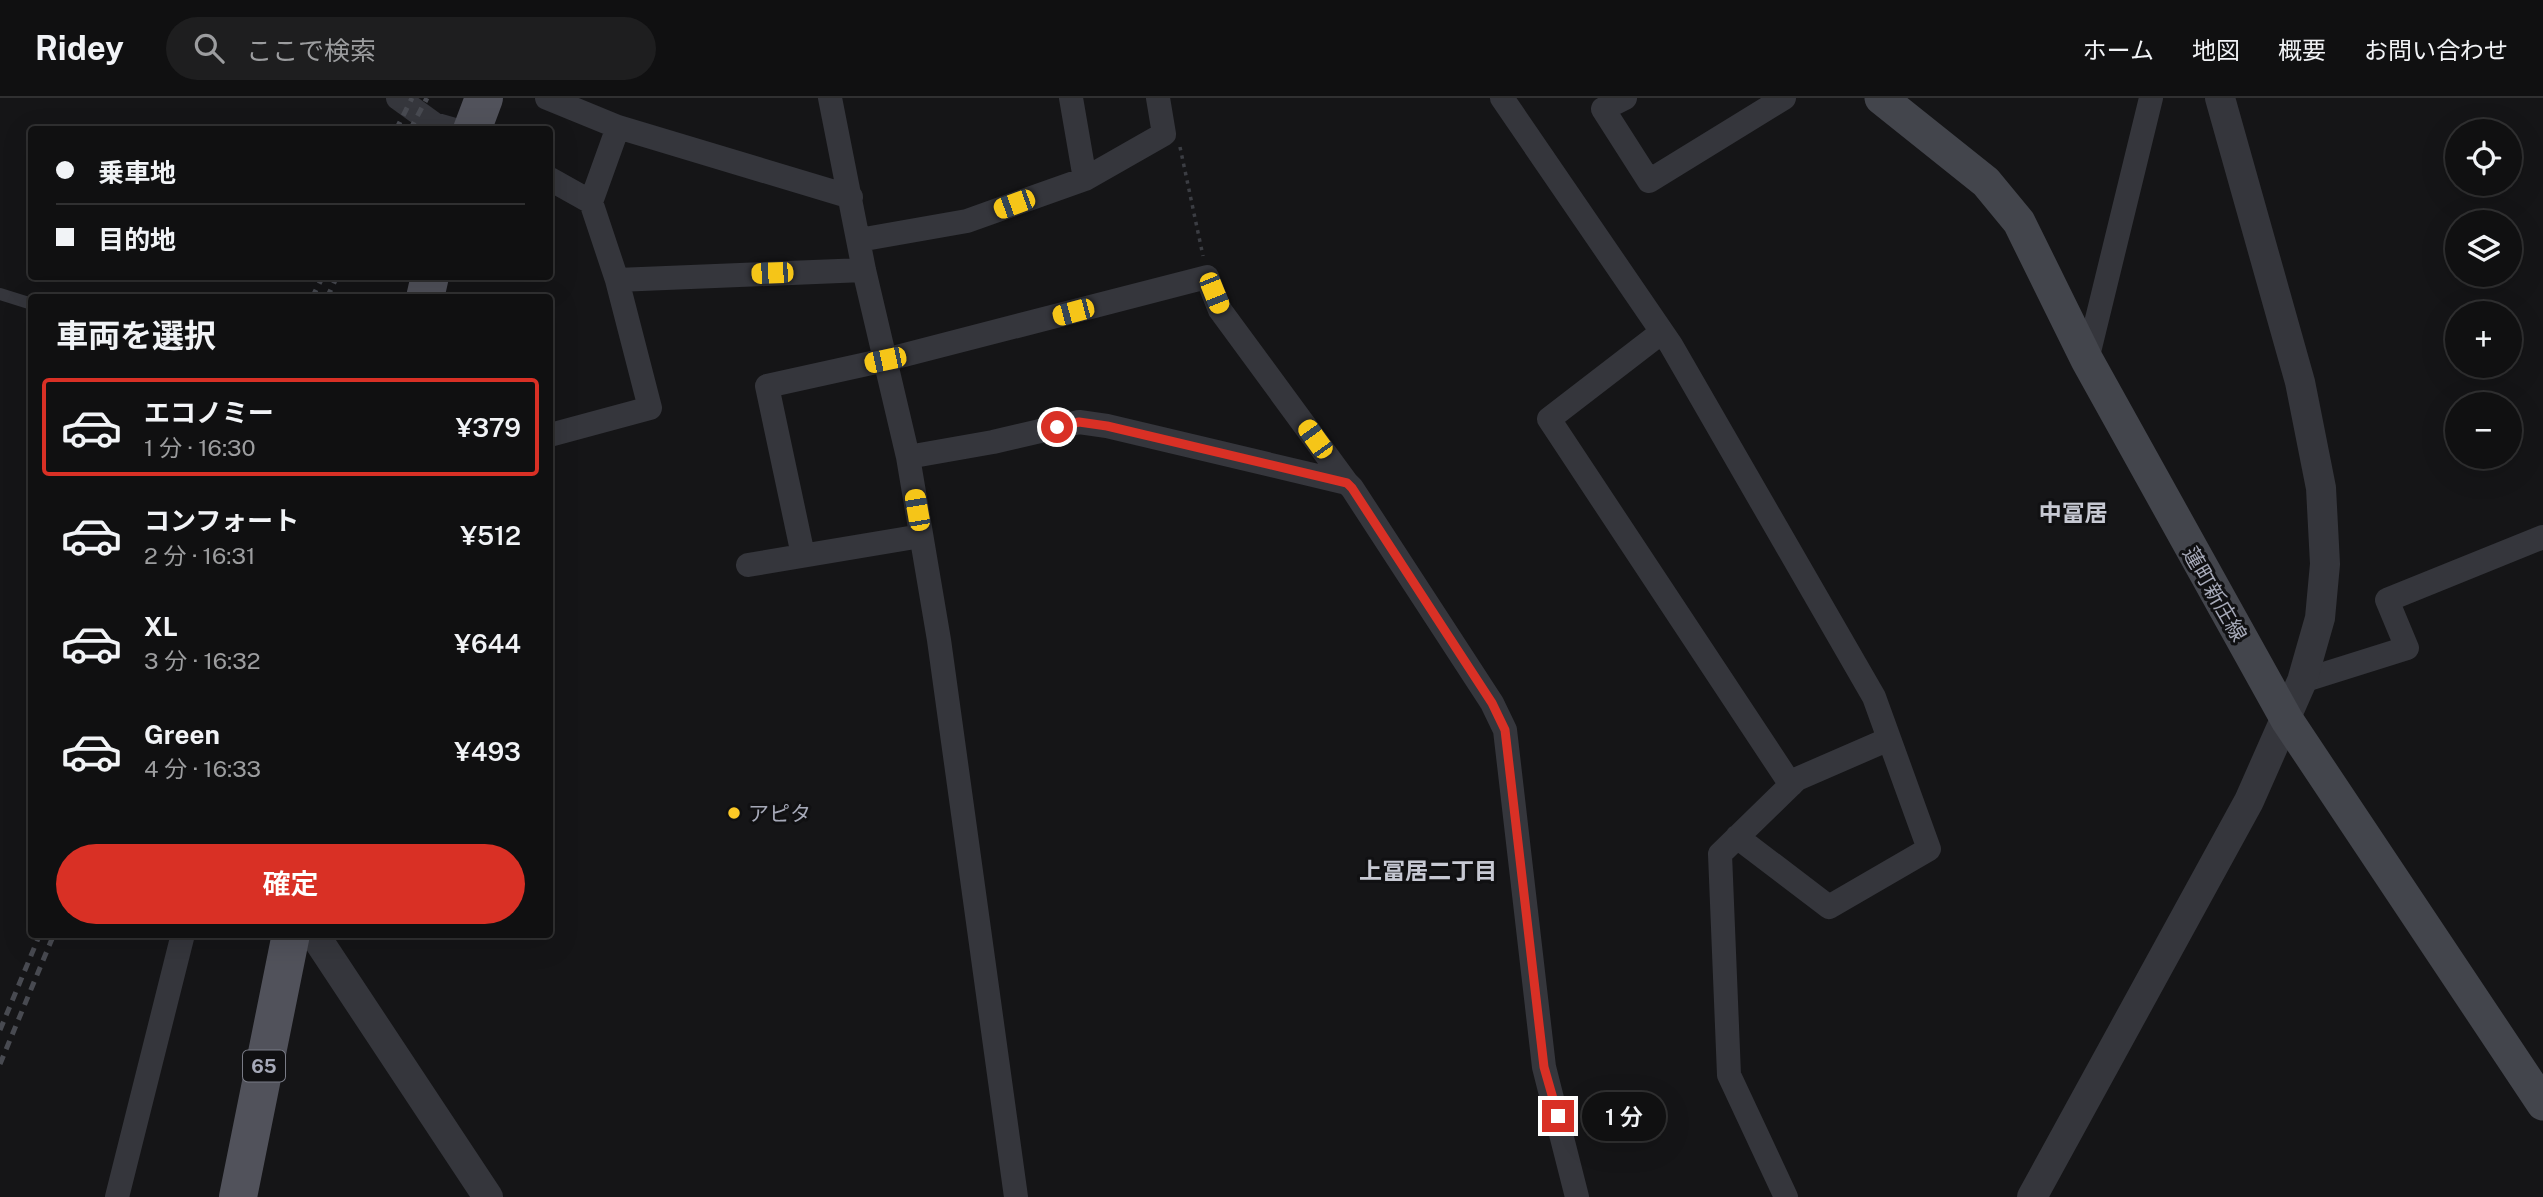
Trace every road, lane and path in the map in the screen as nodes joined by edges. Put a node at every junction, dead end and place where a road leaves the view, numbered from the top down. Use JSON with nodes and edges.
{"nodes":[{"id":1,"x":398,"y":98,"type":"edge"},
{"id":2,"x":484,"y":98,"type":"edge"},
{"id":3,"x":547,"y":98,"type":"edge"},
{"id":4,"x":830,"y":98,"type":"edge"},
{"id":5,"x":1071,"y":98,"type":"edge"},
{"id":6,"x":1158,"y":98,"type":"edge"},
{"id":7,"x":1502,"y":98,"type":"edge"},
{"id":8,"x":1625,"y":98,"type":"edge"},
{"id":9,"x":1784,"y":98,"type":"edge"},
{"id":10,"x":1881,"y":98,"type":"edge"},
{"id":11,"x":2151,"y":98,"type":"edge"},
{"id":12,"x":2220,"y":98,"type":"edge"},
{"id":13,"x":441,"y":126,"type":"edge"},
{"id":14,"x":474,"y":126,"type":"edge"},
{"id":15,"x":618,"y":127,"type":"junction"},
{"id":16,"x":1164,"y":134,"type":"junction"},
{"id":17,"x":1085,"y":178,"type":"junction"},
{"id":18,"x":553,"y":180,"type":"edge"},
{"id":19,"x":851,"y":197,"type":"junction"},
{"id":20,"x":591,"y":202,"type":"junction"},
{"id":21,"x":859,"y":240,"type":"junction"},
{"id":22,"x":864,"y":270,"type":"junction"},
{"id":23,"x":1207,"y":277,"type":"junction"},
{"id":24,"x":617,"y":280,"type":"junction"},
{"id":25,"x":0,"y":294,"type":"edge"},
{"id":26,"x":28,"y":303,"type":"edge"},
{"id":27,"x":1662,"y":332,"type":"junction"},
{"id":28,"x":885,"y":360,"type":"junction"},
{"id":29,"x":2087,"y":360,"type":"junction"},
{"id":30,"x":553,"y":434,"type":"edge"},
{"id":31,"x":908,"y":457,"type":"junction"},
{"id":32,"x":1347,"y":483,"type":"junction"},
{"id":33,"x":921,"y":536,"type":"junction"},
{"id":34,"x":2543,"y":537,"type":"edge"},
{"id":35,"x":803,"y":555,"type":"junction"},
{"id":36,"x":748,"y":565,"type":"dead end"},
{"id":37,"x":2302,"y":681,"type":"junction"},
{"id":38,"x":2287,"y":720,"type":"junction"},
{"id":39,"x":1889,"y":739,"type":"junction"},
{"id":40,"x":1791,"y":785,"type":"junction"},
{"id":41,"x":1737,"y":837,"type":"junction"},
{"id":42,"x":182,"y":938,"type":"edge"},
{"id":43,"x":290,"y":938,"type":"edge"},
{"id":44,"x":317,"y":938,"type":"edge"},
{"id":45,"x":2543,"y":1104,"type":"edge"},
{"id":46,"x":117,"y":1197,"type":"edge"},
{"id":47,"x":238,"y":1197,"type":"edge"},
{"id":48,"x":488,"y":1197,"type":"edge"},
{"id":49,"x":1016,"y":1197,"type":"edge"},
{"id":50,"x":1577,"y":1197,"type":"edge"},
{"id":51,"x":1786,"y":1197,"type":"edge"},
{"id":52,"x":2032,"y":1197,"type":"edge"}],
"edges":[{"from":1,"to":13,"type":"street"},
{"from":2,"to":14,"type":"main road"},
{"from":3,"to":15,"type":"street"},
{"from":4,"to":19,"type":"street"},
{"from":5,"to":17,"type":"street"},
{"from":6,"to":16,"type":"street"},
{"from":7,"to":27,"type":"street"},
{"from":8,"to":9,"type":"street"},
{"from":10,"to":29,"type":"main road","name":"蓮町新庄線"},
{"from":11,"to":29,"type":"street"},
{"from":12,"to":37,"type":"street"},
{"from":15,"to":19,"type":"street"},
{"from":15,"to":20,"type":"street"},
{"from":16,"to":17,"type":"street"},
{"from":16,"to":23,"type":"path"},
{"from":17,"to":21,"type":"street"},
{"from":18,"to":20,"type":"street"},
{"from":19,"to":21,"type":"street"},
{"from":20,"to":24,"type":"street"},
{"from":21,"to":22,"type":"street"},
{"from":22,"to":24,"type":"street"},
{"from":22,"to":28,"type":"street"},
{"from":23,"to":28,"type":"street"},
{"from":23,"to":32,"type":"street"},
{"from":24,"to":30,"type":"street"},
{"from":25,"to":26,"type":"lane"},
{"from":27,"to":39,"type":"street"},
{"from":27,"to":40,"type":"street"},
{"from":28,"to":31,"type":"street"},
{"from":28,"to":35,"type":"street"},
{"from":29,"to":38,"type":"main road","name":"蓮町新庄線"},
{"from":31,"to":32,"type":"street"},
{"from":31,"to":33,"type":"street"},
{"from":32,"to":50,"type":"street"},
{"from":33,"to":35,"type":"street"},
{"from":33,"to":49,"type":"street"},
{"from":34,"to":37,"type":"street"},
{"from":35,"to":36,"type":"street"},
{"from":37,"to":38,"type":"street"},
{"from":38,"to":45,"type":"main road","name":"蓮町新庄線"},
{"from":38,"to":52,"type":"street"},
{"from":39,"to":40,"type":"street"},
{"from":39,"to":41,"type":"street"},
{"from":40,"to":41,"type":"street"},
{"from":41,"to":51,"type":"street"},
{"from":42,"to":46,"type":"street"},
{"from":43,"to":47,"type":"main road","number":"65"},
{"from":44,"to":48,"type":"street"}]}
